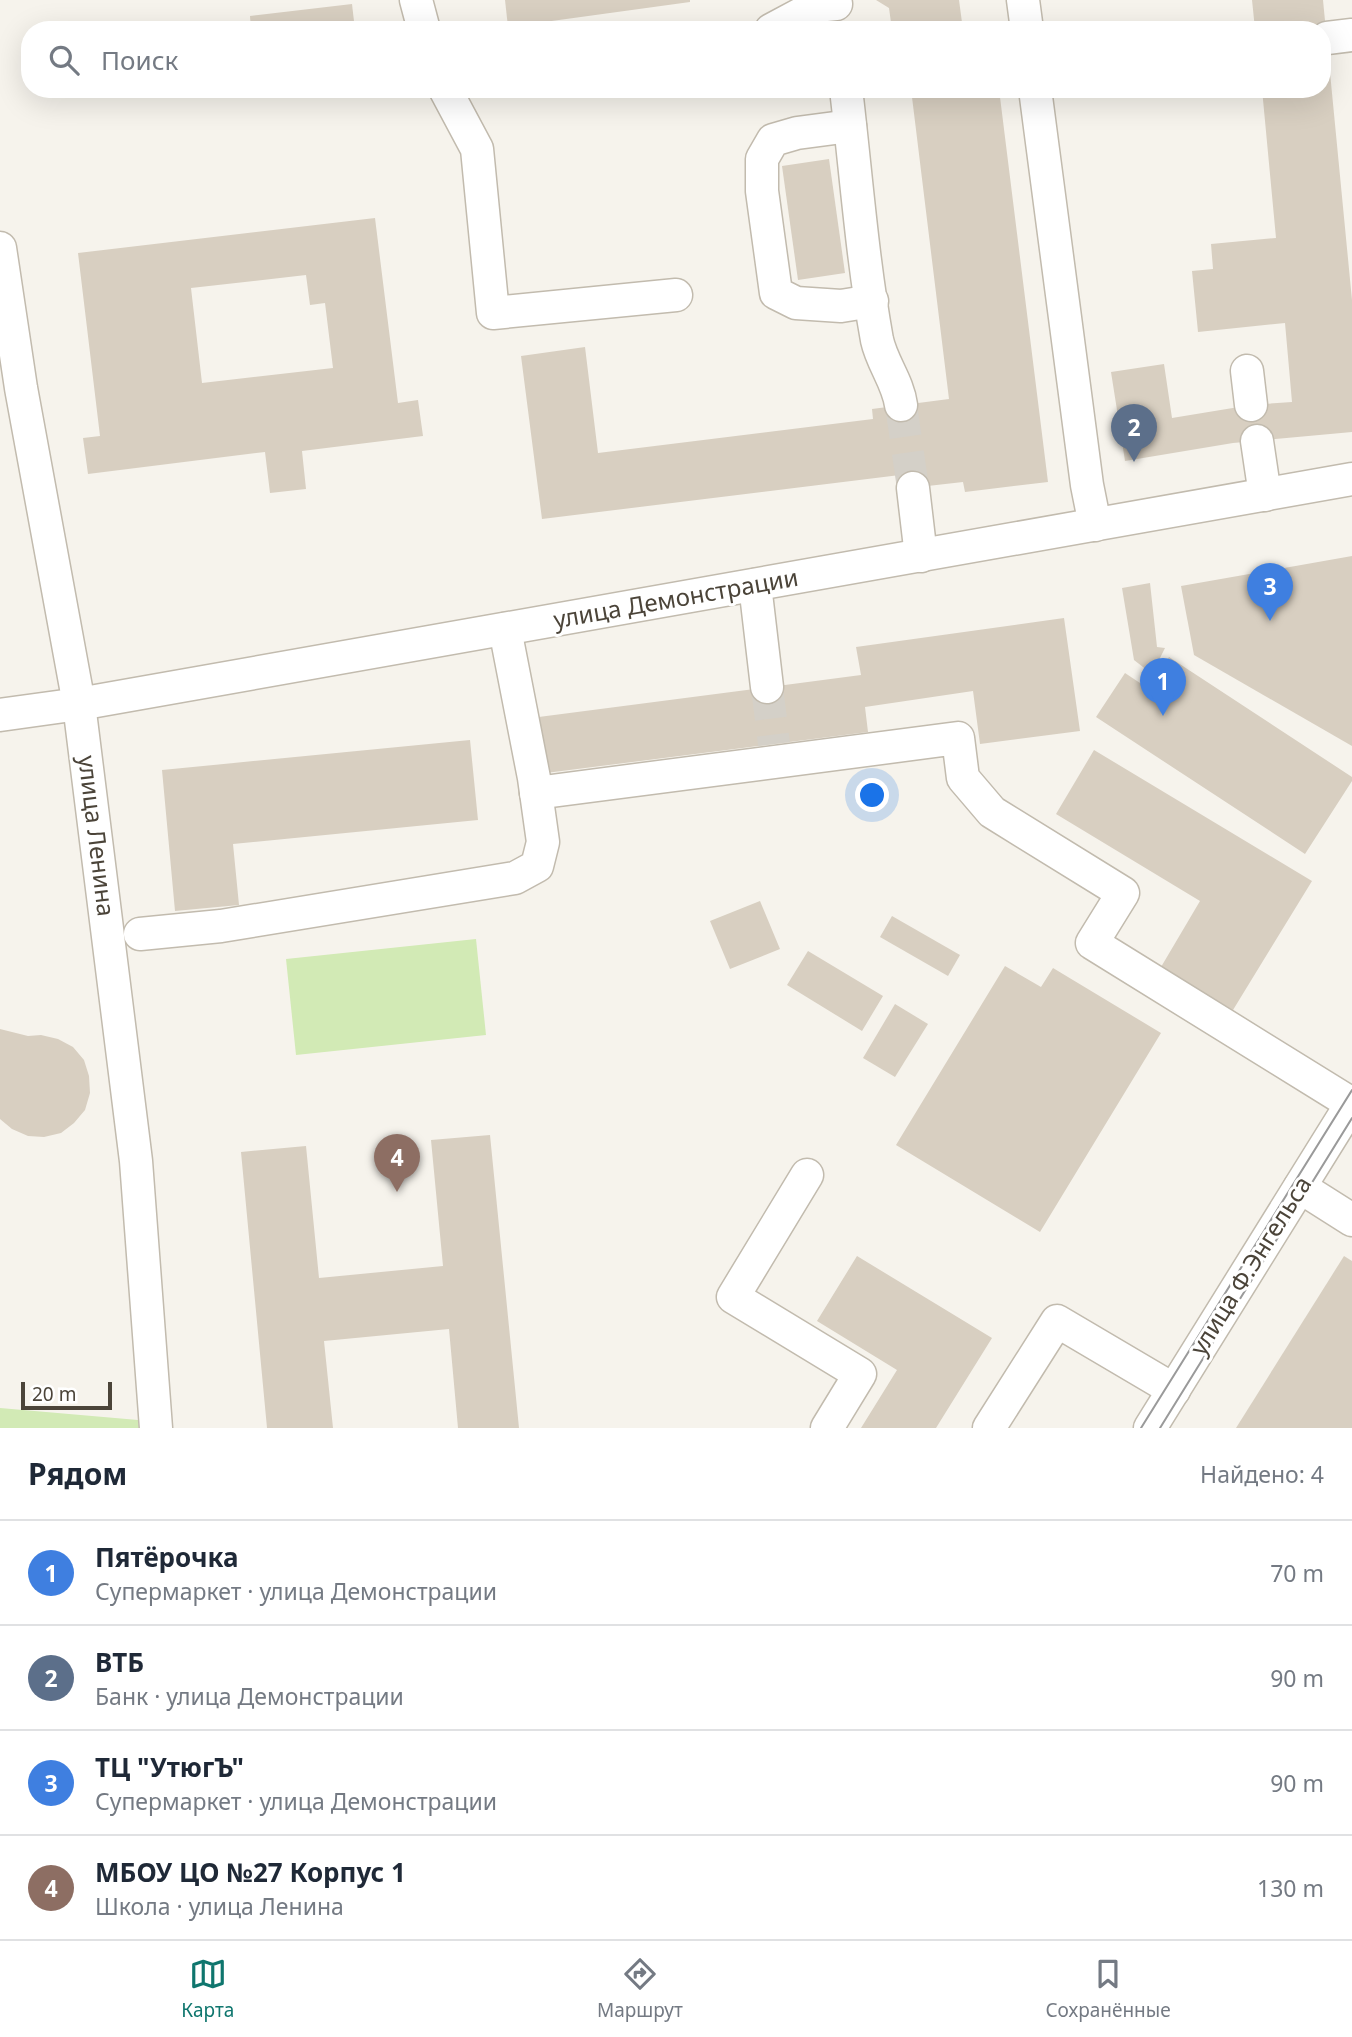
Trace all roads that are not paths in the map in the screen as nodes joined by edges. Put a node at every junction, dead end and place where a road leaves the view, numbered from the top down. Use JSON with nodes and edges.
{"nodes":[{"id":1,"x":416,"y":0,"type":"edge"},
{"id":2,"x":1023,"y":0,"type":"edge"},
{"id":3,"x":837,"y":11,"type":"edge"},
{"id":4,"x":422,"y":21,"type":"edge"},
{"id":5,"x":788,"y":21,"type":"edge"},
{"id":6,"x":1026,"y":21,"type":"edge"},
{"id":7,"x":450,"y":98,"type":"edge"},
{"id":8,"x":847,"y":98,"type":"edge"},
{"id":9,"x":1036,"y":98,"type":"edge"},
{"id":10,"x":850,"y":126,"type":"junction"},
{"id":11,"x":0,"y":248,"type":"edge"},
{"id":12,"x":676,"y":295,"type":"dead end"},
{"id":13,"x":872,"y":301,"type":"junction"},
{"id":14,"x":1247,"y":371,"type":"dead end"},
{"id":15,"x":10,"y":389,"type":"edge"},
{"id":16,"x":901,"y":405,"type":"tunnel mouth"},
{"id":17,"x":1251,"y":405,"type":"dead end"},
{"id":18,"x":1257,"y":441,"type":"dead end"},
{"id":19,"x":1352,"y":480,"type":"edge"},
{"id":20,"x":912,"y":488,"type":"tunnel mouth"},
{"id":21,"x":1265,"y":495,"type":"junction"},
{"id":22,"x":1095,"y":525,"type":"junction"},
{"id":23,"x":922,"y":556,"type":"junction"},
{"id":24,"x":755,"y":585,"type":"junction"},
{"id":25,"x":505,"y":629,"type":"junction"},
{"id":26,"x":767,"y":687,"type":"tunnel mouth"},
{"id":27,"x":79,"y":704,"type":"junction"},
{"id":28,"x":0,"y":715,"type":"edge"},
{"id":29,"x":536,"y":793,"type":"junction"},
{"id":30,"x":140,"y":934,"type":"dead end"},
{"id":31,"x":1349,"y":1114,"type":"edge"},
{"id":32,"x":807,"y":1175,"type":"dead end"},
{"id":33,"x":1300,"y":1187,"type":"junction"},
{"id":34,"x":1352,"y":1220,"type":"edge"},
{"id":35,"x":1174,"y":1390,"type":"junction"},
{"id":36,"x":156,"y":1428,"type":"edge"},
{"id":37,"x":827,"y":1428,"type":"edge"},
{"id":38,"x":989,"y":1428,"type":"edge"},
{"id":39,"x":1150,"y":1428,"type":"edge"}],
"edges":[{"from":1,"to":4,"type":"street"},
{"from":2,"to":6,"type":"street"},
{"from":3,"to":5,"type":"street"},
{"from":7,"to":12,"type":"street"},
{"from":8,"to":10,"type":"street"},
{"from":9,"to":22,"type":"street"},
{"from":10,"to":13,"type":"street"},
{"from":10,"to":13,"type":"street"},
{"from":11,"to":15,"type":"street","name":"улица Ленина"},
{"from":13,"to":16,"type":"street"},
{"from":14,"to":17,"type":"street"},
{"from":15,"to":27,"type":"street","name":"улица Ленина"},
{"from":18,"to":21,"type":"street"},
{"from":19,"to":21,"type":"street","name":"улица Демонстрации"},
{"from":20,"to":23,"type":"street"},
{"from":21,"to":22,"type":"street","name":"улица Демонстрации"},
{"from":22,"to":23,"type":"street","name":"улица Демонстрации"},
{"from":23,"to":24,"type":"street","name":"улица Демонстрации"},
{"from":24,"to":25,"type":"street","name":"улица Демонстрации"},
{"from":24,"to":26,"type":"street"},
{"from":25,"to":27,"type":"street","name":"улица Демонстрации"},
{"from":25,"to":29,"type":"street"},
{"from":27,"to":28,"type":"street","name":"улица Демонстрации"},
{"from":27,"to":36,"type":"street","name":"улица Ленина"},
{"from":29,"to":30,"type":"street"},
{"from":29,"to":31,"type":"street"},
{"from":31,"to":33,"type":"street","name":"улица Ф.Энгельса"},
{"from":32,"to":37,"type":"street"},
{"from":33,"to":34,"type":"street"},
{"from":33,"to":35,"type":"street","name":"улица Ф.Энгельса"},
{"from":35,"to":38,"type":"street"},
{"from":35,"to":39,"type":"street","name":"улица Ф.Энгельса"}]}
